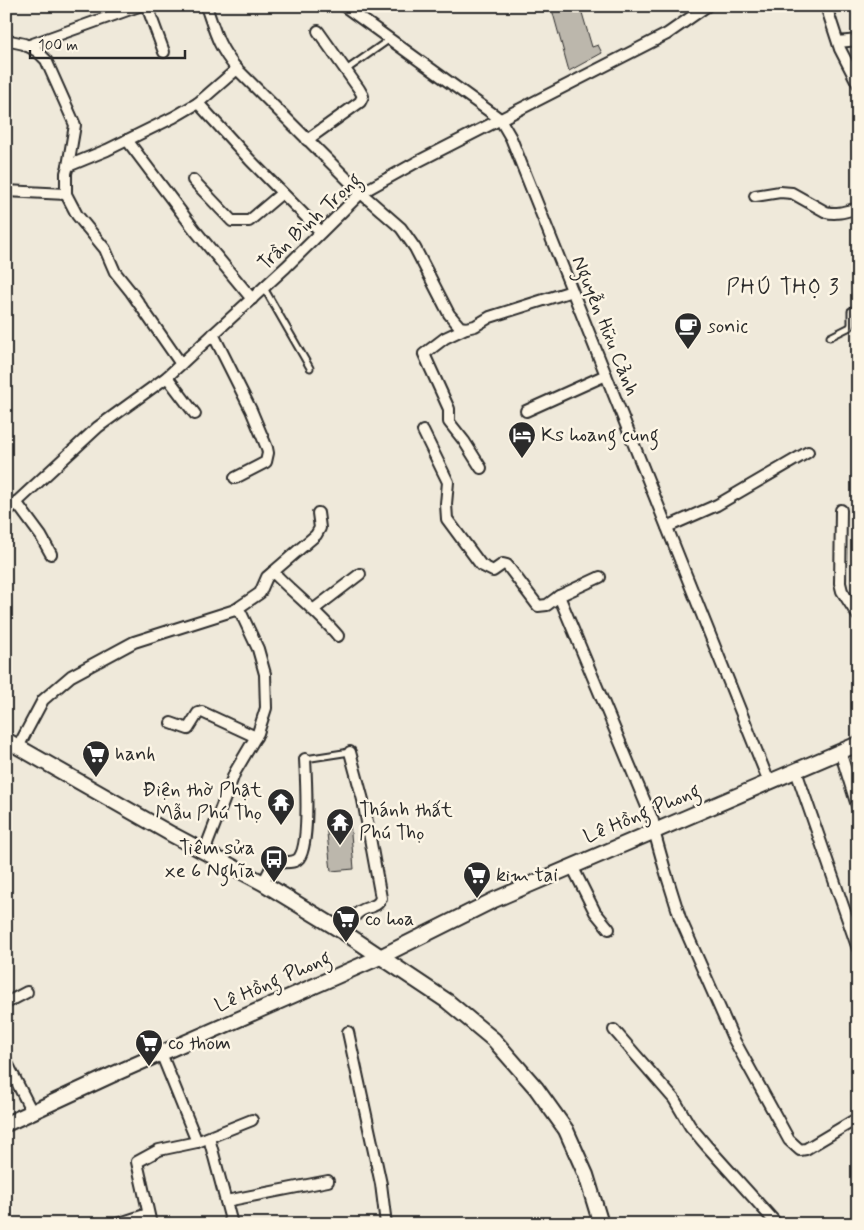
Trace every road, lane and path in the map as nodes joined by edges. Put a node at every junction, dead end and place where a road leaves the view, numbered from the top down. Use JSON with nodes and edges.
{"nodes":[{"id":1,"x":139,"y":6,"type":"edge"},
{"id":2,"x":147,"y":6,"type":"edge"},
{"id":3,"x":206,"y":6,"type":"edge"},
{"id":4,"x":344,"y":6,"type":"edge"},
{"id":5,"x":707,"y":6,"type":"edge"},
{"id":6,"x":826,"y":6,"type":"edge"},
{"id":7,"x":318,"y":31,"type":"dead end"},
{"id":8,"x":390,"y":38,"type":"junction"},
{"id":9,"x":6,"y":40,"type":"edge"},
{"id":10,"x":858,"y":40,"type":"edge"},
{"id":11,"x":838,"y":42,"type":"junction"},
{"id":12,"x":27,"y":46,"type":"junction"},
{"id":13,"x":164,"y":52,"type":"dead end"},
{"id":14,"x":237,"y":69,"type":"junction"},
{"id":15,"x":346,"y":70,"type":"junction"},
{"id":16,"x":858,"y":84,"type":"edge"},
{"id":17,"x":198,"y":103,"type":"junction"},
{"id":18,"x":500,"y":119,"type":"junction"},
{"id":19,"x":127,"y":140,"type":"junction"},
{"id":20,"x":307,"y":140,"type":"junction"},
{"id":21,"x":68,"y":166,"type":"junction"},
{"id":22,"x":193,"y":180,"type":"dead end"},
{"id":23,"x":6,"y":191,"type":"edge"},
{"id":24,"x":282,"y":193,"type":"junction"},
{"id":25,"x":360,"y":193,"type":"junction"},
{"id":26,"x":66,"y":194,"type":"junction"},
{"id":27,"x":755,"y":196,"type":"dead end"},
{"id":28,"x":858,"y":208,"type":"edge"},
{"id":29,"x":322,"y":232,"type":"junction"},
{"id":30,"x":264,"y":288,"type":"junction"},
{"id":31,"x":572,"y":291,"type":"junction"},
{"id":32,"x":252,"y":299,"type":"junction"},
{"id":33,"x":858,"y":308,"type":"edge"},
{"id":34,"x":466,"y":328,"type":"junction"},
{"id":35,"x":213,"y":334,"type":"junction"},
{"id":36,"x":830,"y":337,"type":"dead end"},
{"id":37,"x":181,"y":364,"type":"junction"},
{"id":38,"x":310,"y":368,"type":"dead end"},
{"id":39,"x":606,"y":375,"type":"junction"},
{"id":40,"x":167,"y":377,"type":"junction"},
{"id":41,"x":526,"y":411,"type":"dead end"},
{"id":42,"x":195,"y":414,"type":"dead end"},
{"id":43,"x":423,"y":432,"type":"dead end"},
{"id":44,"x":808,"y":452,"type":"dead end"},
{"id":45,"x":481,"y":468,"type":"dead end"},
{"id":46,"x":235,"y":478,"type":"dead end"},
{"id":47,"x":16,"y":502,"type":"junction"},
{"id":48,"x":842,"y":510,"type":"dead end"},
{"id":49,"x":6,"y":512,"type":"edge"},
{"id":50,"x":318,"y":513,"type":"dead end"},
{"id":51,"x":667,"y":528,"type":"junction"},
{"id":52,"x":51,"y":554,"type":"dead end"},
{"id":53,"x":273,"y":572,"type":"junction"},
{"id":54,"x":360,"y":574,"type":"dead end"},
{"id":55,"x":600,"y":578,"type":"dead end"},
{"id":56,"x":559,"y":596,"type":"junction"},
{"id":57,"x":235,"y":610,"type":"junction"},
{"id":58,"x":312,"y":610,"type":"junction"},
{"id":59,"x":858,"y":616,"type":"edge"},
{"id":60,"x":338,"y":636,"type":"dead end"},
{"id":61,"x":171,"y":723,"type":"dead end"},
{"id":62,"x":256,"y":737,"type":"junction"},
{"id":63,"x":12,"y":743,"type":"edge"},
{"id":64,"x":858,"y":744,"type":"edge"},
{"id":65,"x":350,"y":752,"type":"joint"},
{"id":66,"x":840,"y":752,"type":"junction"},
{"id":67,"x":305,"y":759,"type":"joint"},
{"id":68,"x":796,"y":771,"type":"junction"},
{"id":69,"x":769,"y":782,"type":"junction"},
{"id":70,"x":858,"y":809,"type":"edge"},
{"id":71,"x":654,"y":831,"type":"junction"},
{"id":72,"x":204,"y":852,"type":"junction"},
{"id":73,"x":572,"y":866,"type":"junction"},
{"id":74,"x":263,"y":883,"type":"junction"},
{"id":75,"x":609,"y":929,"type":"dead end"},
{"id":76,"x":345,"y":932,"type":"junction"},
{"id":77,"x":858,"y":948,"type":"edge"},
{"id":78,"x":380,"y":956,"type":"junction"},
{"id":79,"x":27,"y":992,"type":"dead end"},
{"id":80,"x":6,"y":1003,"type":"edge"},
{"id":81,"x":614,"y":1030,"type":"dead end"},
{"id":82,"x":348,"y":1032,"type":"dead end"},
{"id":83,"x":161,"y":1053,"type":"junction"},
{"id":84,"x":6,"y":1061,"type":"edge"},
{"id":85,"x":32,"y":1112,"type":"junction"},
{"id":86,"x":858,"y":1118,"type":"edge"},
{"id":87,"x":252,"y":1120,"type":"dead end"},
{"id":88,"x":6,"y":1124,"type":"edge"},
{"id":89,"x":209,"y":1138,"type":"junction"},
{"id":90,"x":197,"y":1142,"type":"junction"},
{"id":91,"x":328,"y":1181,"type":"dead end"},
{"id":92,"x":226,"y":1201,"type":"junction"},
{"id":93,"x":150,"y":1219,"type":"edge"},
{"id":94,"x":118,"y":1224,"type":"edge"},
{"id":95,"x":232,"y":1224,"type":"edge"},
{"id":96,"x":386,"y":1224,"type":"edge"},
{"id":97,"x":601,"y":1224,"type":"edge"},
{"id":98,"x":777,"y":1224,"type":"edge"}],
"edges":[{"from":1,"to":12,"type":"street"},
{"from":2,"to":13,"type":"street"},
{"from":3,"to":14,"type":"street"},
{"from":4,"to":8,"type":"street","name":"Nguyễn Hữu Cảnh"},
{"from":5,"to":18,"type":"street","name":"Trần Bình Trọng"},
{"from":6,"to":11,"type":"street"},
{"from":7,"to":15,"type":"street"},
{"from":8,"to":15,"type":"lane"},
{"from":8,"to":18,"type":"street","name":"Nguyễn Hữu Cảnh"},
{"from":9,"to":12,"type":"street"},
{"from":10,"to":11,"type":"street"},
{"from":11,"to":16,"type":"street"},
{"from":12,"to":21,"type":"street"},
{"from":14,"to":17,"type":"street"},
{"from":14,"to":20,"type":"street"},
{"from":15,"to":20,"type":"street"},
{"from":17,"to":19,"type":"street"},
{"from":17,"to":24,"type":"street"},
{"from":18,"to":25,"type":"street","name":"Trần Bình Trọng"},
{"from":18,"to":31,"type":"street","name":"Nguyễn Hữu Cảnh"},
{"from":19,"to":21,"type":"street"},
{"from":19,"to":32,"type":"street"},
{"from":20,"to":25,"type":"street"},
{"from":21,"to":26,"type":"street"},
{"from":22,"to":24,"type":"street"},
{"from":23,"to":26,"type":"street"},
{"from":24,"to":29,"type":"street"},
{"from":25,"to":29,"type":"street","name":"Trần Bình Trọng"},
{"from":25,"to":34,"type":"street"},
{"from":26,"to":37,"type":"street"},
{"from":27,"to":28,"type":"street"},
{"from":29,"to":30,"type":"street","name":"Trần Bình Trọng"},
{"from":30,"to":32,"type":"street","name":"Trần Bình Trọng"},
{"from":30,"to":38,"type":"lane"},
{"from":31,"to":34,"type":"street"},
{"from":31,"to":39,"type":"street","name":"Nguyễn Hữu Cảnh"},
{"from":32,"to":35,"type":"street","name":"Trần Bình Trọng"},
{"from":33,"to":36,"type":"lane"},
{"from":34,"to":45,"type":"street"},
{"from":35,"to":37,"type":"street","name":"Trần Bình Trọng"},
{"from":35,"to":46,"type":"street"},
{"from":37,"to":40,"type":"street","name":"Trần Bình Trọng"},
{"from":39,"to":41,"type":"street"},
{"from":39,"to":51,"type":"street","name":"Nguyễn Hữu Cảnh"},
{"from":40,"to":42,"type":"street"},
{"from":40,"to":47,"type":"street","name":"Trần Bình Trọng"},
{"from":43,"to":56,"type":"street"},
{"from":44,"to":51,"type":"street"},
{"from":47,"to":49,"type":"street","name":"Trần Bình Trọng"},
{"from":47,"to":52,"type":"street"},
{"from":48,"to":59,"type":"street"},
{"from":50,"to":53,"type":"street"},
{"from":51,"to":69,"type":"street","name":"Nguyễn Hữu Cảnh"},
{"from":53,"to":57,"type":"street"},
{"from":53,"to":58,"type":"street"},
{"from":54,"to":58,"type":"street"},
{"from":55,"to":56,"type":"street"},
{"from":56,"to":71,"type":"street"},
{"from":57,"to":62,"type":"street"},
{"from":57,"to":63,"type":"street"},
{"from":58,"to":60,"type":"street"},
{"from":61,"to":62,"type":"street"},
{"from":62,"to":72,"type":"street"},
{"from":63,"to":72,"type":"street"},
{"from":64,"to":66,"type":"street","name":"Lê Hồng Phong"},
{"from":65,"to":67,"type":"lane"},
{"from":65,"to":76,"type":"street"},
{"from":66,"to":68,"type":"street","name":"Lê Hồng Phong"},
{"from":66,"to":70,"type":"street"},
{"from":67,"to":74,"type":"street"},
{"from":68,"to":69,"type":"street","name":"Lê Hồng Phong"},
{"from":68,"to":77,"type":"street"},
{"from":69,"to":71,"type":"street","name":"Lê Hồng Phong"},
{"from":71,"to":73,"type":"street","name":"Lê Hồng Phong"},
{"from":71,"to":86,"type":"street"},
{"from":72,"to":74,"type":"street"},
{"from":73,"to":75,"type":"street"},
{"from":73,"to":78,"type":"street","name":"Lê Hồng Phong"},
{"from":74,"to":76,"type":"street"},
{"from":76,"to":78,"type":"street"},
{"from":78,"to":83,"type":"street","name":"Lê Hồng Phong"},
{"from":78,"to":97,"type":"street"},
{"from":79,"to":80,"type":"street"},
{"from":81,"to":98,"type":"street"},
{"from":82,"to":96,"type":"street"},
{"from":83,"to":85,"type":"street","name":"Lê Hồng Phong"},
{"from":83,"to":90,"type":"street"},
{"from":84,"to":85,"type":"street"},
{"from":85,"to":88,"type":"street","name":"Lê Hồng Phong"},
{"from":87,"to":89,"type":"street"},
{"from":89,"to":90,"type":"street"},
{"from":89,"to":92,"type":"street"},
{"from":90,"to":93,"type":"street"},
{"from":91,"to":92,"type":"street"},
{"from":92,"to":95,"type":"street"},
{"from":93,"to":94,"type":"street"}]}
